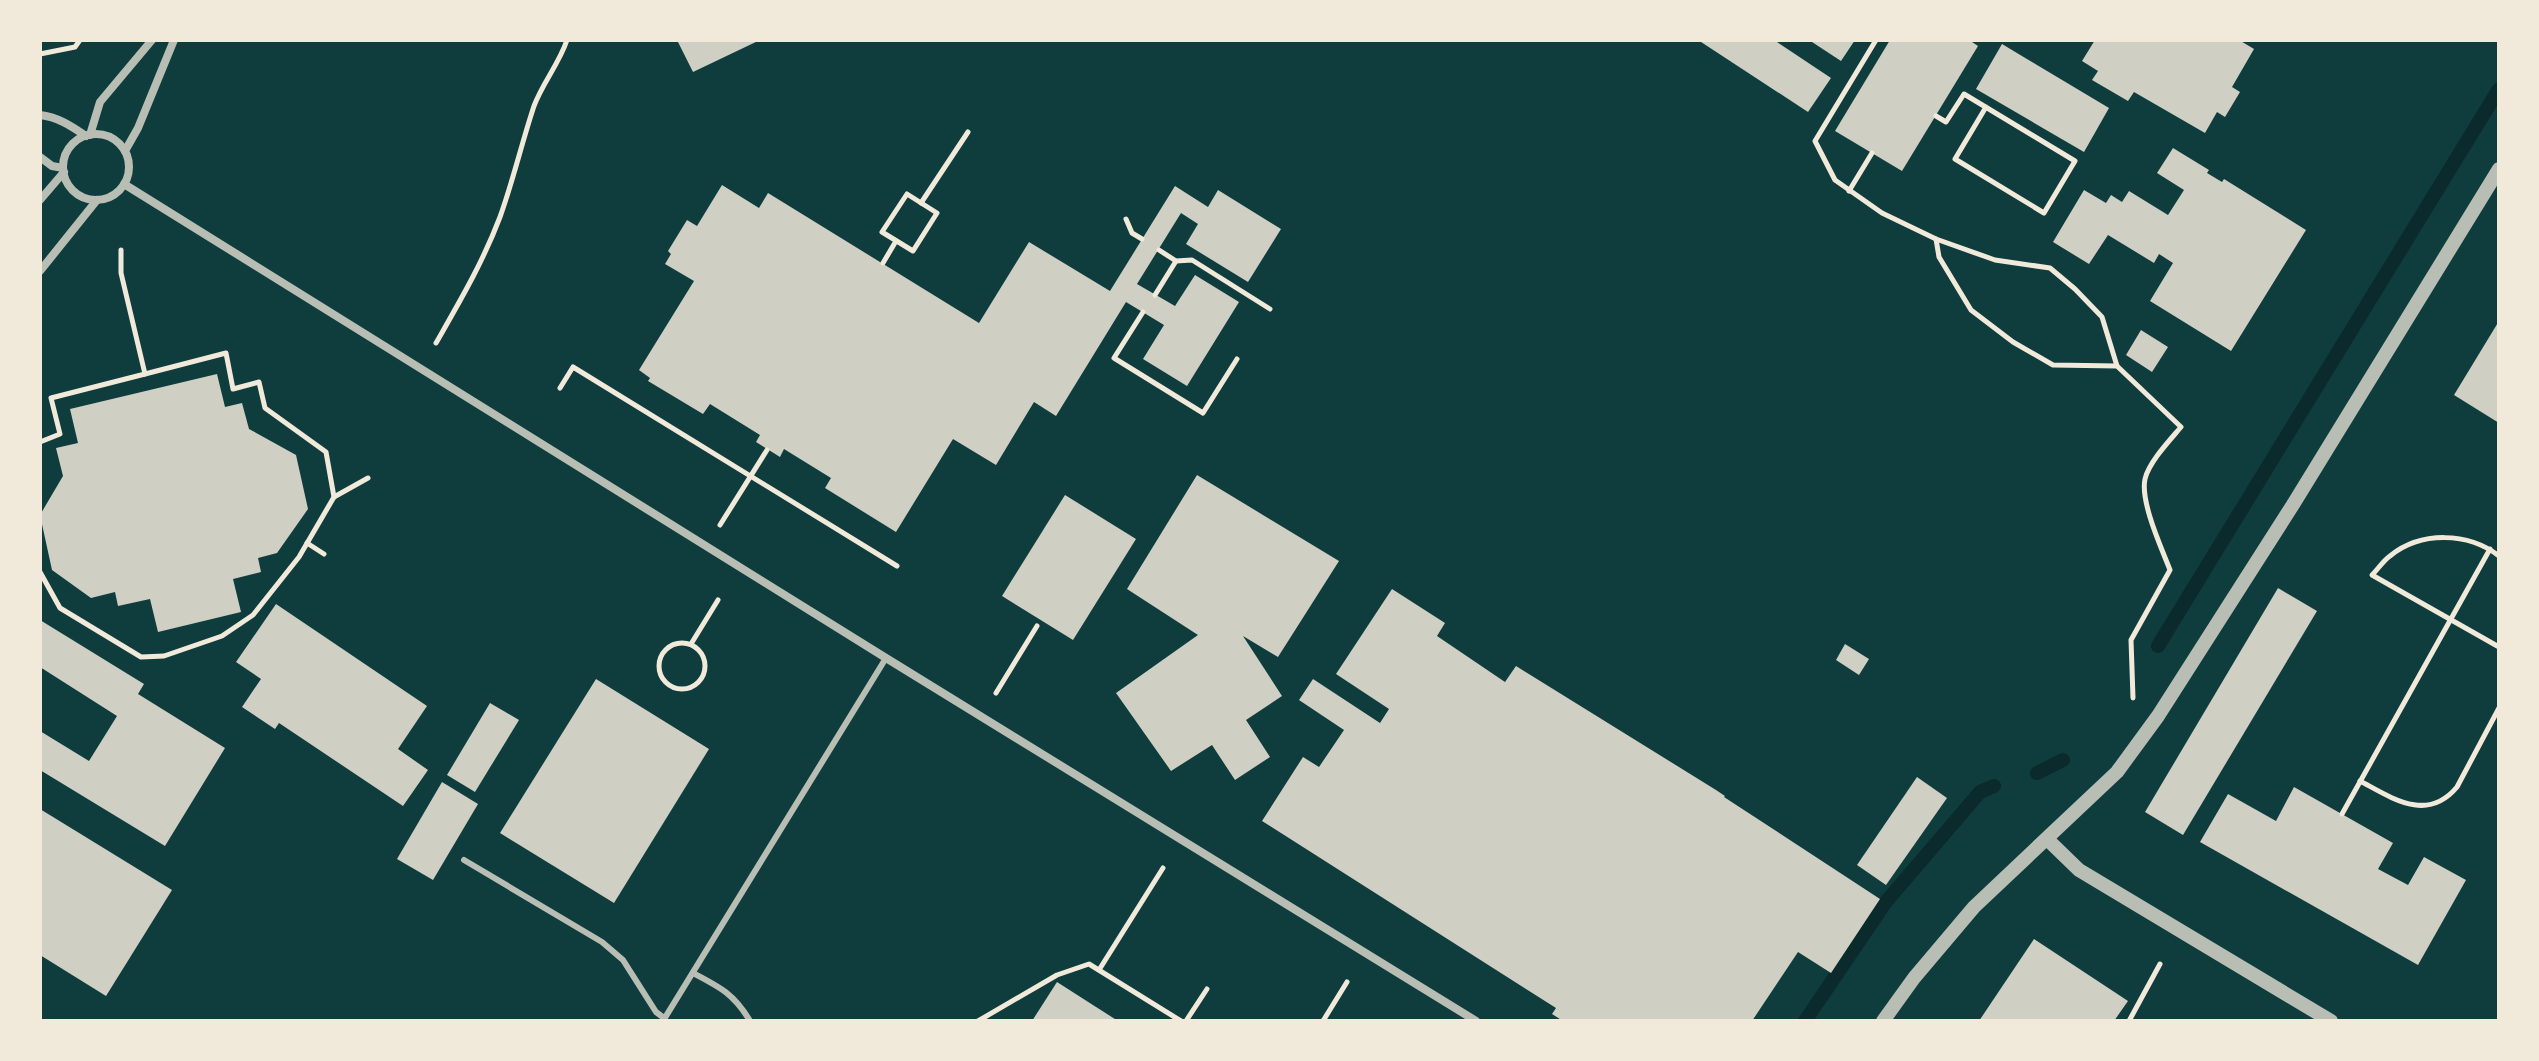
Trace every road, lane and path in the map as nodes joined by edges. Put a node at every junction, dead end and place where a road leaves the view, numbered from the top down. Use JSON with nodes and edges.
{"nodes":[{"id":1,"x":80,"y":40,"type":"edge"},
{"id":2,"x":152,"y":40,"type":"edge"},
{"id":3,"x":174,"y":40,"type":"edge"},
{"id":4,"x":567,"y":40,"type":"edge"},
{"id":5,"x":1876,"y":40,"type":"edge"},
{"id":6,"x":1870,"y":51,"type":"junction"},
{"id":7,"x":40,"y":54,"type":"edge"},
{"id":8,"x":1879,"y":57,"type":"dead end"},
{"id":9,"x":1986,"y":107,"type":"junction"},
{"id":10,"x":40,"y":115,"type":"edge"},
{"id":11,"x":1936,"y":116,"type":"dead end"},
{"id":12,"x":968,"y":132,"type":"dead end"},
{"id":13,"x":88,"y":135,"type":"junction"},
{"id":14,"x":125,"y":151,"type":"junction"},
{"id":15,"x":1872,"y":153,"type":"dead end"},
{"id":16,"x":40,"y":157,"type":"edge"},
{"id":17,"x":2499,"y":169,"type":"edge"},
{"id":18,"x":63,"y":170,"type":"junction"},
{"id":19,"x":124,"y":184,"type":"junction"},
{"id":20,"x":2494,"y":188,"type":"edge"},
{"id":21,"x":1849,"y":191,"type":"junction"},
{"id":22,"x":40,"y":200,"type":"edge"},
{"id":23,"x":97,"y":200,"type":"junction"},
{"id":24,"x":921,"y":203,"type":"junction"},
{"id":25,"x":1126,"y":219,"type":"dead end"},
{"id":26,"x":1142,"y":239,"type":"dead end"},
{"id":27,"x":1936,"y":239,"type":"junction"},
{"id":28,"x":896,"y":241,"type":"junction"},
{"id":29,"x":121,"y":250,"type":"dead end"},
{"id":30,"x":1159,"y":250,"type":"dead end"},
{"id":31,"x":1176,"y":261,"type":"junction"},
{"id":32,"x":883,"y":263,"type":"dead end"},
{"id":33,"x":40,"y":271,"type":"edge"},
{"id":34,"x":1155,"y":295,"type":"dead end"},
{"id":35,"x":1270,"y":309,"type":"dead end"},
{"id":36,"x":1143,"y":312,"type":"dead end"},
{"id":37,"x":436,"y":343,"type":"dead end"},
{"id":38,"x":1237,"y":359,"type":"dead end"},
{"id":39,"x":2117,"y":366,"type":"junction"},
{"id":40,"x":145,"y":374,"type":"junction"},
{"id":41,"x":560,"y":388,"type":"dead end"},
{"id":42,"x":40,"y":442,"type":"edge"},
{"id":43,"x":767,"y":450,"type":"dead end"},
{"id":44,"x":751,"y":477,"type":"junction"},
{"id":45,"x":368,"y":478,"type":"dead end"},
{"id":46,"x":334,"y":497,"type":"junction"},
{"id":47,"x":722,"y":522,"type":"dead end"},
{"id":48,"x":307,"y":543,"type":"junction"},
{"id":49,"x":2490,"y":549,"type":"junction"},
{"id":50,"x":324,"y":554,"type":"dead end"},
{"id":51,"x":2499,"y":556,"type":"edge"},
{"id":52,"x":897,"y":566,"type":"dead end"},
{"id":53,"x":40,"y":572,"type":"edge"},
{"id":54,"x":718,"y":600,"type":"dead end"},
{"id":55,"x":2451,"y":619,"type":"junction"},
{"id":56,"x":1037,"y":626,"type":"dead end"},
{"id":57,"x":691,"y":644,"type":"junction"},
{"id":58,"x":2499,"y":647,"type":"edge"},
{"id":59,"x":886,"y":658,"type":"junction"},
{"id":60,"x":996,"y":693,"type":"dead end"},
{"id":61,"x":2133,"y":698,"type":"dead end"},
{"id":62,"x":2499,"y":708,"type":"edge"},
{"id":63,"x":2360,"y":781,"type":"junction"},
{"id":64,"x":2342,"y":814,"type":"dead end"},
{"id":65,"x":2047,"y":839,"type":"junction"},
{"id":66,"x":464,"y":860,"type":"dead end"},
{"id":67,"x":1163,"y":868,"type":"dead end"},
{"id":68,"x":2160,"y":964,"type":"dead end"},
{"id":69,"x":1099,"y":970,"type":"junction"},
{"id":70,"x":693,"y":973,"type":"junction"},
{"id":71,"x":1347,"y":982,"type":"dead end"},
{"id":72,"x":1207,"y":989,"type":"dead end"},
{"id":73,"x":664,"y":1020,"type":"edge"},
{"id":74,"x":750,"y":1021,"type":"edge"},
{"id":75,"x":978,"y":1021,"type":"edge"},
{"id":76,"x":1183,"y":1021,"type":"edge"},
{"id":77,"x":1323,"y":1021,"type":"edge"},
{"id":78,"x":1476,"y":1021,"type":"edge"},
{"id":79,"x":1883,"y":1021,"type":"edge"},
{"id":80,"x":2129,"y":1021,"type":"edge"},
{"id":81,"x":2331,"y":1021,"type":"edge"}],
"edges":[{"from":1,"to":7,"type":"path"},
{"from":2,"to":13,"type":"street"},
{"from":3,"to":14,"type":"street"},
{"from":4,"to":37,"type":"path"},
{"from":5,"to":6,"type":"path"},
{"from":6,"to":8,"type":"path"},
{"from":6,"to":21,"type":"path"},
{"from":9,"to":9,"type":"path"},
{"from":9,"to":11,"type":"path"},
{"from":10,"to":13,"type":"street"},
{"from":12,"to":24,"type":"path"},
{"from":13,"to":14,"type":"street"},
{"from":13,"to":18,"type":"street"},
{"from":14,"to":19,"type":"street"},
{"from":15,"to":21,"type":"path"},
{"from":16,"to":18,"type":"street"},
{"from":17,"to":20,"type":"street"},
{"from":18,"to":22,"type":"street"},
{"from":18,"to":23,"type":"street"},
{"from":19,"to":23,"type":"street"},
{"from":19,"to":59,"type":"street"},
{"from":20,"to":65,"type":"street"},
{"from":21,"to":27,"type":"path"},
{"from":23,"to":33,"type":"street"},
{"from":24,"to":28,"type":"path"},
{"from":24,"to":28,"type":"path"},
{"from":25,"to":26,"type":"path"},
{"from":27,"to":39,"type":"path"},
{"from":27,"to":39,"type":"path"},
{"from":28,"to":32,"type":"path"},
{"from":29,"to":40,"type":"path"},
{"from":30,"to":31,"type":"path"},
{"from":31,"to":34,"type":"path"},
{"from":31,"to":35,"type":"path"},
{"from":36,"to":38,"type":"path"},
{"from":39,"to":61,"type":"path"},
{"from":40,"to":42,"type":"path"},
{"from":40,"to":46,"type":"path"},
{"from":41,"to":44,"type":"path"},
{"from":43,"to":44,"type":"path"},
{"from":44,"to":47,"type":"path"},
{"from":44,"to":52,"type":"path"},
{"from":45,"to":46,"type":"path"},
{"from":46,"to":48,"type":"path"},
{"from":48,"to":50,"type":"path"},
{"from":48,"to":53,"type":"path"},
{"from":49,"to":51,"type":"path"},
{"from":49,"to":55,"type":"path"},
{"from":49,"to":55,"type":"path"},
{"from":54,"to":57,"type":"path"},
{"from":55,"to":58,"type":"path"},
{"from":55,"to":63,"type":"path"},
{"from":56,"to":60,"type":"path"},
{"from":57,"to":57,"type":"path"},
{"from":59,"to":70,"type":"lane"},
{"from":59,"to":78,"type":"street"},
{"from":62,"to":63,"type":"path"},
{"from":63,"to":64,"type":"path"},
{"from":65,"to":79,"type":"street"},
{"from":65,"to":81,"type":"street"},
{"from":66,"to":73,"type":"lane"},
{"from":67,"to":69,"type":"path"},
{"from":68,"to":80,"type":"path"},
{"from":69,"to":75,"type":"path"},
{"from":69,"to":76,"type":"path"},
{"from":70,"to":73,"type":"lane"},
{"from":70,"to":74,"type":"lane"},
{"from":71,"to":77,"type":"path"},
{"from":72,"to":76,"type":"path"}]}
